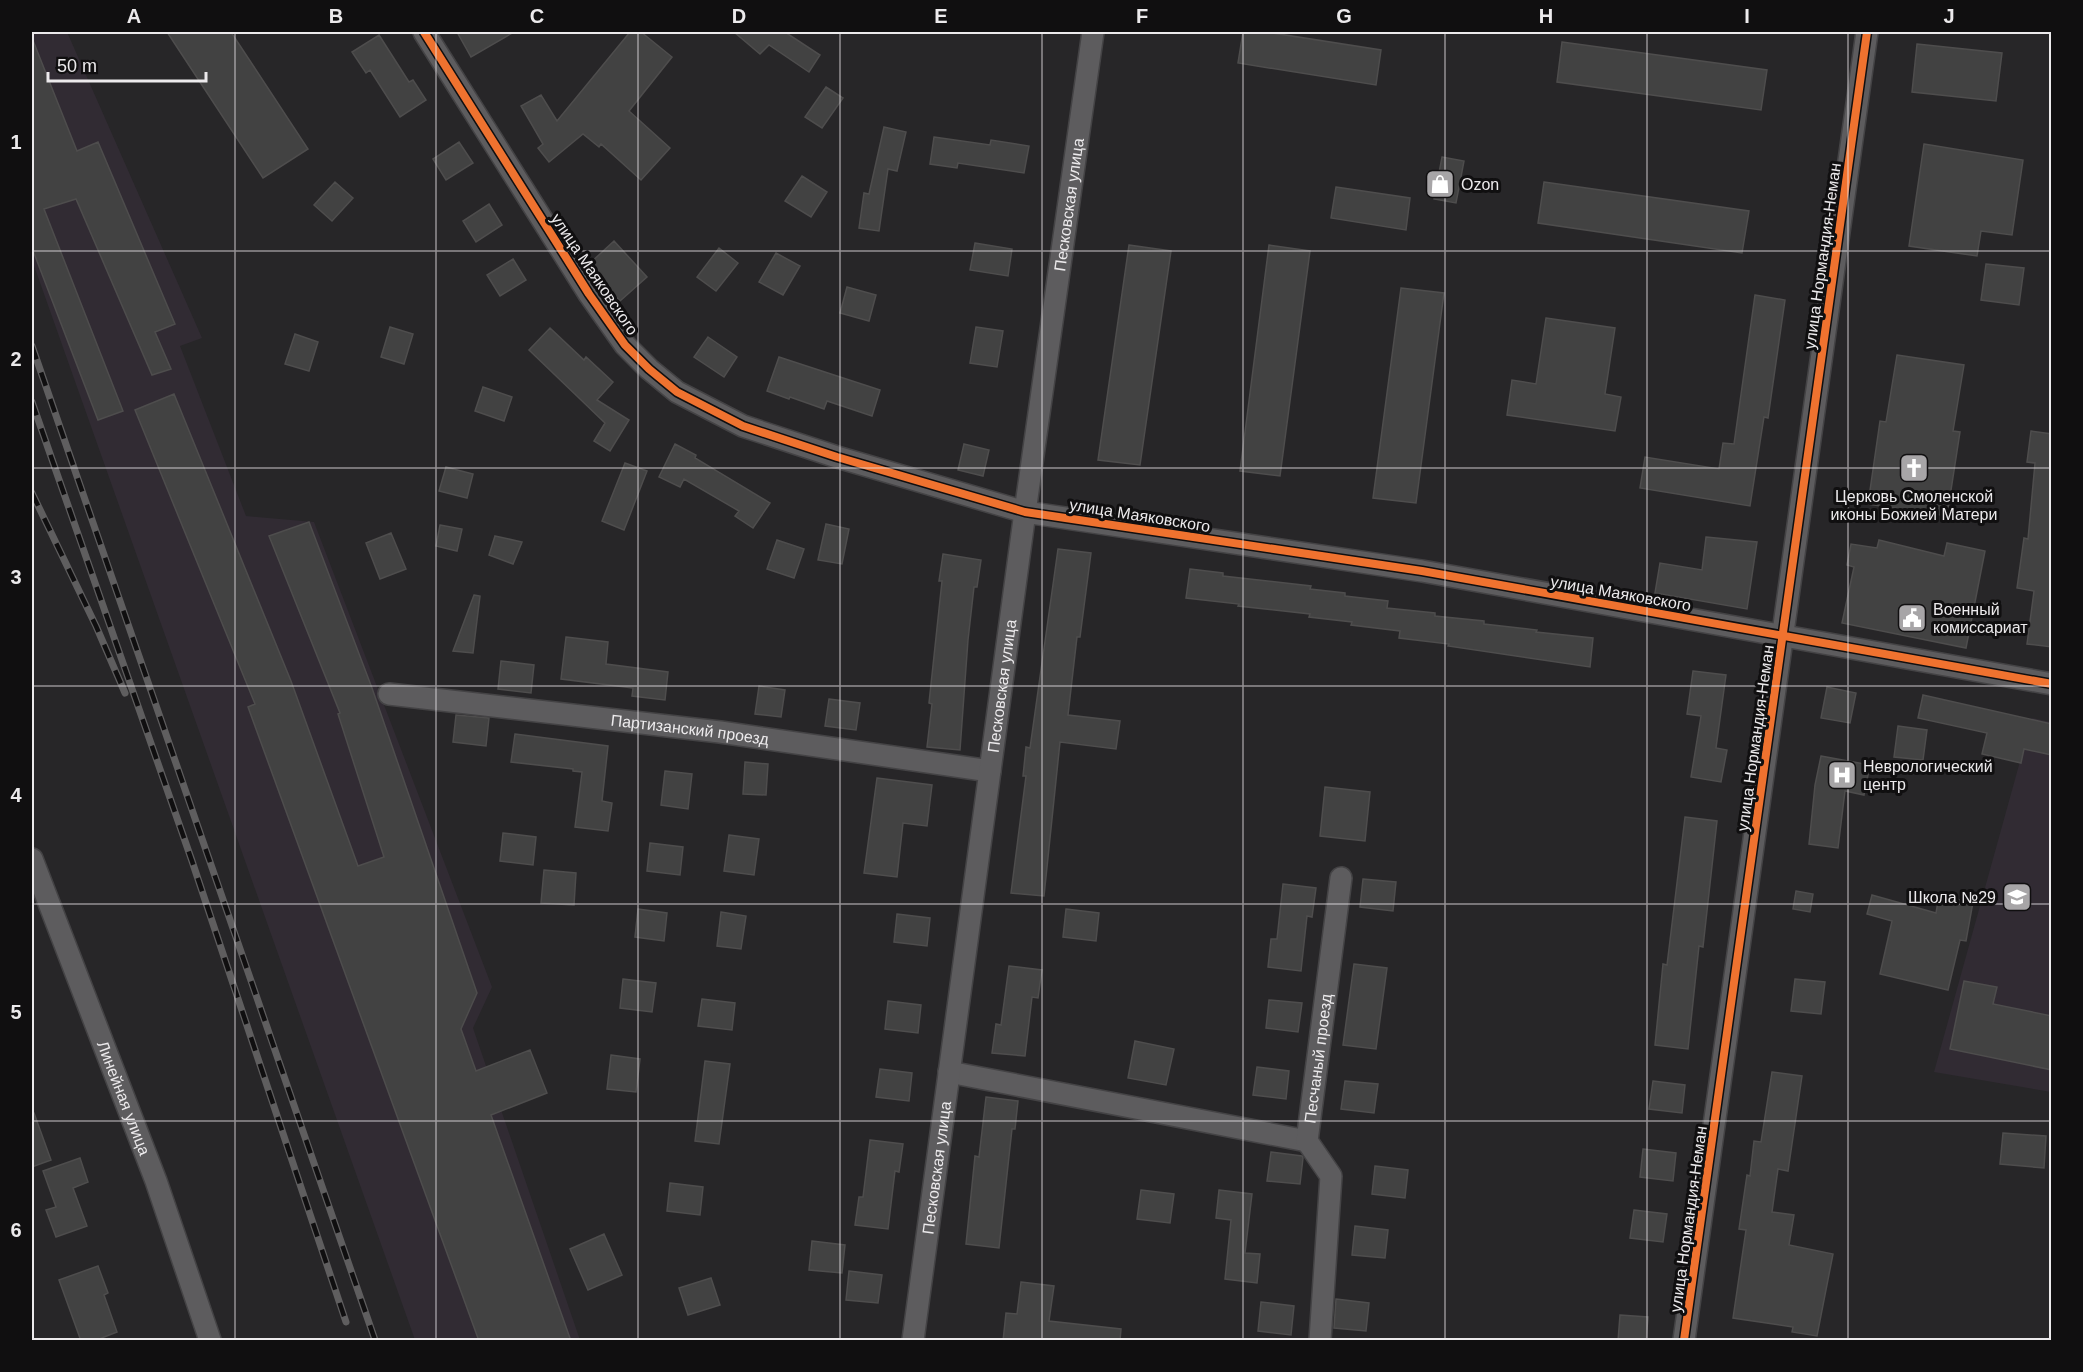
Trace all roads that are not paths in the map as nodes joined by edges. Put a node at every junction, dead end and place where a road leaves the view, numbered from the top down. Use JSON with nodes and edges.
{"nodes":[{"id":1,"x":424,"y":32,"type":"edge"},
{"id":2,"x":1093,"y":32,"type":"edge"},
{"id":3,"x":1867,"y":32,"type":"edge"},
{"id":4,"x":1025,"y":512,"type":"junction"},
{"id":5,"x":1783,"y":635,"type":"junction"},
{"id":6,"x":2052,"y":684,"type":"edge"},
{"id":7,"x":389,"y":694,"type":"dead end"},
{"id":8,"x":990,"y":771,"type":"junction"},
{"id":9,"x":32,"y":859,"type":"edge"},
{"id":10,"x":1341,"y":878,"type":"dead end"},
{"id":11,"x":949,"y":1072,"type":"junction"},
{"id":12,"x":1307,"y":1141,"type":"junction"},
{"id":13,"x":210,"y":1341,"type":"edge"},
{"id":14,"x":913,"y":1341,"type":"edge"},
{"id":15,"x":1320,"y":1341,"type":"edge"},
{"id":16,"x":1684,"y":1341,"type":"edge"}],
"edges":[{"from":1,"to":4,"type":"street","name":"улица Маяковского"},
{"from":2,"to":4,"type":"street","name":"Песковская улица"},
{"from":3,"to":5,"type":"street","name":"улица Нормандия-Неман"},
{"from":4,"to":5,"type":"street","name":"улица Маяковского"},
{"from":4,"to":8,"type":"street","name":"Песковская улица"},
{"from":5,"to":6,"type":"street","name":"улица Маяковского"},
{"from":5,"to":16,"type":"street","name":"улица Нормандия-Неман"},
{"from":7,"to":8,"type":"street","name":"Партизанский проезд"},
{"from":8,"to":11,"type":"street","name":"Песковская улица"},
{"from":9,"to":13,"type":"street","name":"Линейная улица"},
{"from":10,"to":12,"type":"street","name":"Песчаный проезд"},
{"from":11,"to":12,"type":"street"},
{"from":11,"to":14,"type":"street","name":"Песковская улица"},
{"from":12,"to":15,"type":"street","name":"Песчаный проезд"}]}
